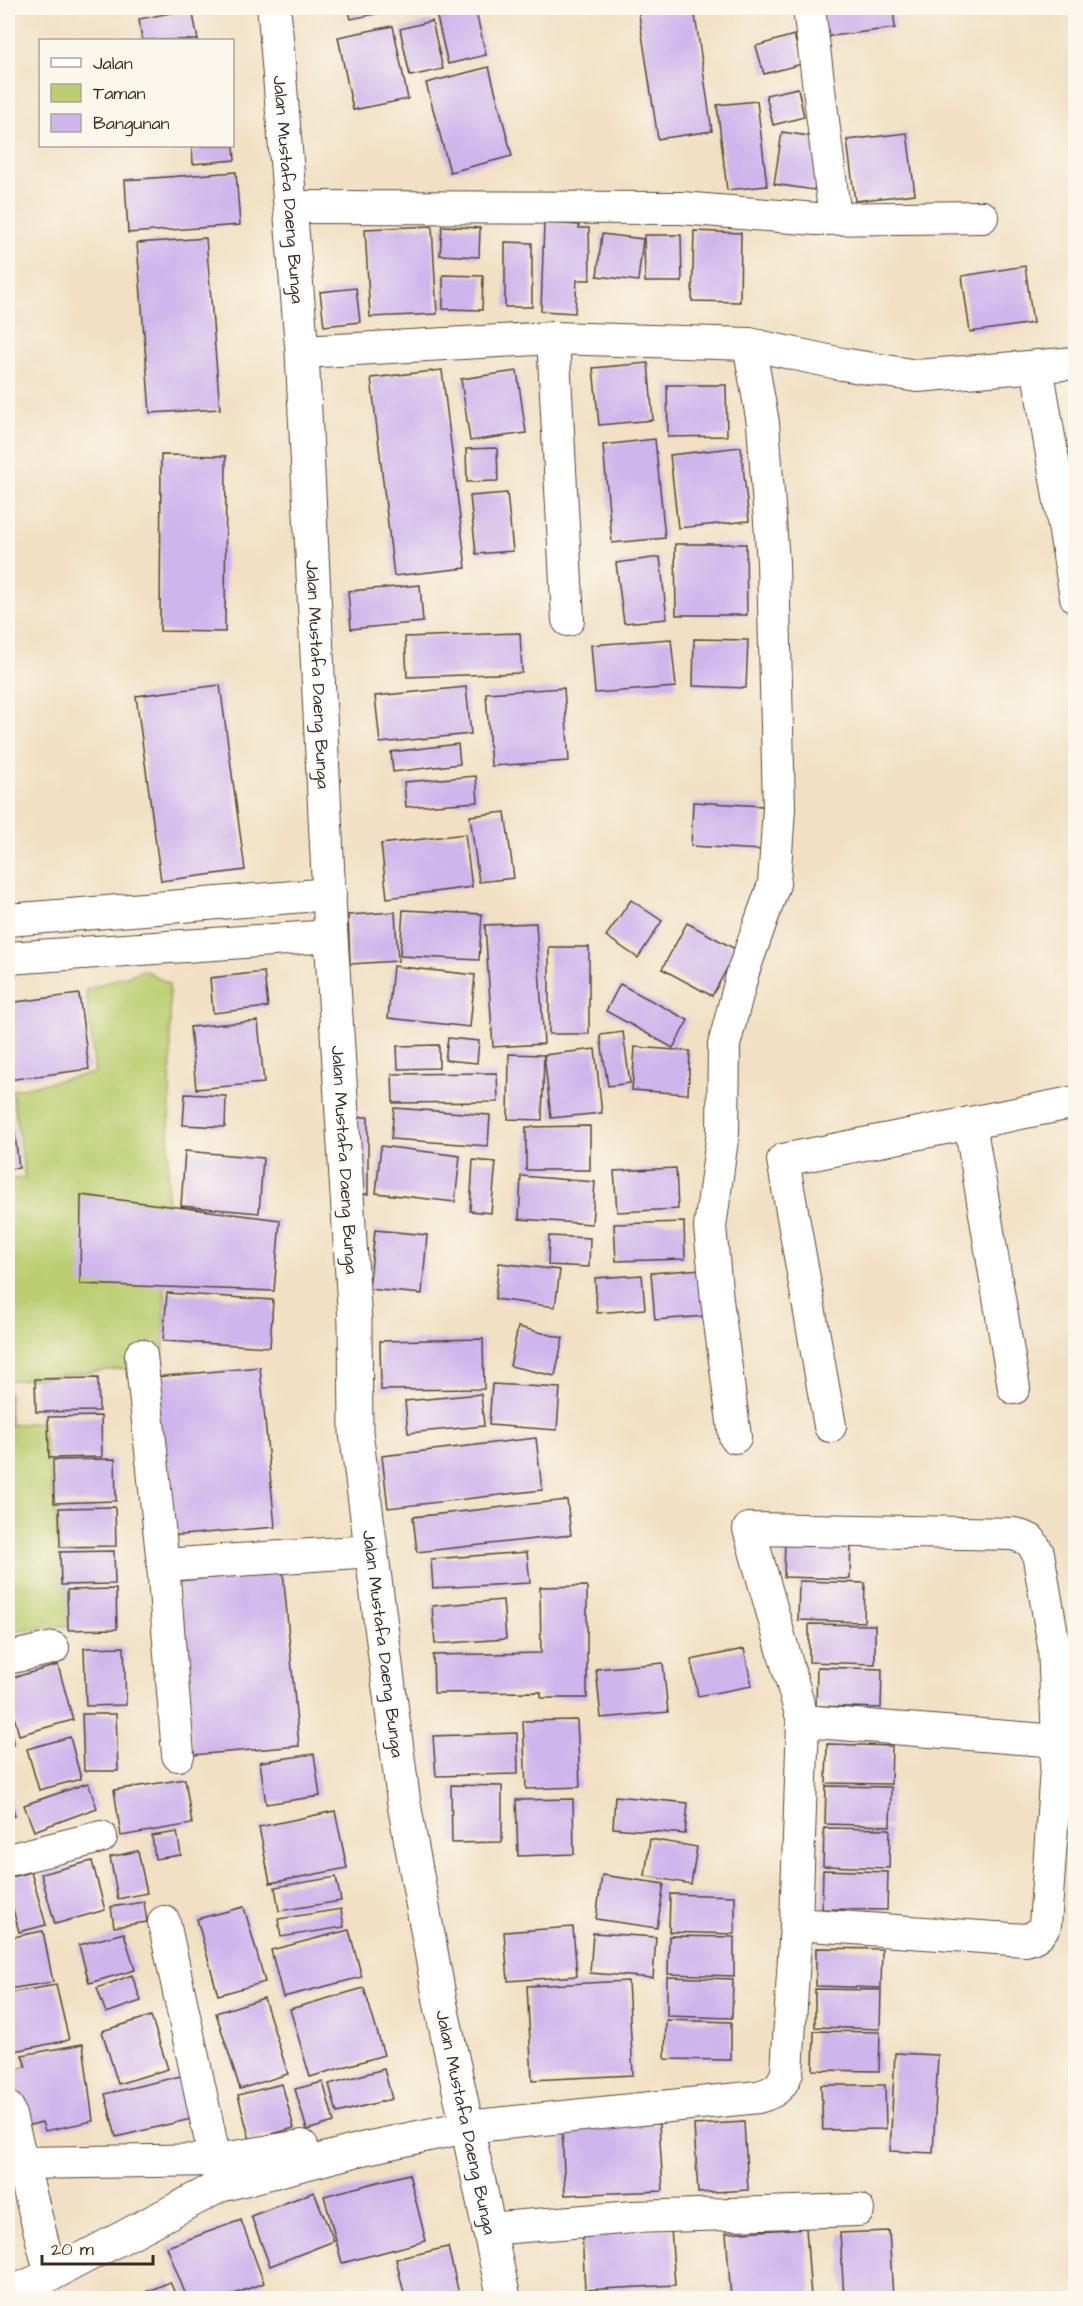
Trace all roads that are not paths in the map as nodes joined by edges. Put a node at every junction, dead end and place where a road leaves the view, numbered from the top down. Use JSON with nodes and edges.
{"nodes":[{"id":1,"x":274,"y":8,"type":"edge"},
{"id":2,"x":809,"y":8,"type":"edge"},
{"id":3,"x":290,"y":207,"type":"junction"},
{"id":4,"x":981,"y":217,"type":"dead end"},
{"id":5,"x":835,"y":218,"type":"junction"},
{"id":6,"x":553,"y":338,"type":"junction"},
{"id":7,"x":749,"y":344,"type":"junction"},
{"id":8,"x":302,"y":352,"type":"junction"},
{"id":9,"x":1076,"y":363,"type":"edge"},
{"id":10,"x":1037,"y":366,"type":"junction"},
{"id":11,"x":1068,"y":503,"type":"edge"},
{"id":12,"x":1076,"y":597,"type":"edge"},
{"id":13,"x":568,"y":620,"type":"dead end"},
{"id":14,"x":330,"y":894,"type":"junction"},
{"id":15,"x":229,"y":901,"type":"junction"},
{"id":16,"x":8,"y":920,"type":"edge"},
{"id":17,"x":331,"y":936,"type":"junction"},
{"id":18,"x":231,"y":942,"type":"junction"},
{"id":19,"x":8,"y":958,"type":"edge"},
{"id":20,"x":1076,"y":1102,"type":"edge"},
{"id":21,"x":970,"y":1123,"type":"junction"},
{"id":22,"x":141,"y":1355,"type":"dead end"},
{"id":23,"x":1014,"y":1388,"type":"dead end"},
{"id":24,"x":830,"y":1426,"type":"dead end"},
{"id":25,"x":735,"y":1437,"type":"dead end"},
{"id":26,"x":372,"y":1551,"type":"junction"},
{"id":27,"x":163,"y":1565,"type":"junction"},
{"id":28,"x":53,"y":1648,"type":"dead end"},
{"id":29,"x":8,"y":1658,"type":"edge"},
{"id":30,"x":803,"y":1721,"type":"junction"},
{"id":31,"x":1058,"y":1741,"type":"junction"},
{"id":32,"x":178,"y":1755,"type":"dead end"},
{"id":33,"x":100,"y":1837,"type":"dead end"},
{"id":34,"x":8,"y":1860,"type":"edge"},
{"id":35,"x":164,"y":1922,"type":"dead end"},
{"id":36,"x":796,"y":1924,"type":"junction"},
{"id":37,"x":8,"y":2108,"type":"edge"},
{"id":38,"x":466,"y":2127,"type":"junction"},
{"id":39,"x":22,"y":2163,"type":"junction"},
{"id":40,"x":218,"y":2173,"type":"junction"},
{"id":41,"x":858,"y":2210,"type":"dead end"},
{"id":42,"x":488,"y":2229,"type":"junction"},
{"id":43,"x":51,"y":2275,"type":"junction"},
{"id":44,"x":8,"y":2294,"type":"edge"},
{"id":45,"x":504,"y":2298,"type":"edge"}],
"edges":[{"from":1,"to":3,"type":"main road","name":"Jalan Mustafa Daeng Bunga"},
{"from":2,"to":5,"type":"street"},
{"from":3,"to":5,"type":"street"},
{"from":3,"to":8,"type":"main road","name":"Jalan Mustafa Daeng Bunga"},
{"from":4,"to":5,"type":"street"},
{"from":6,"to":7,"type":"street"},
{"from":6,"to":8,"type":"street"},
{"from":6,"to":13,"type":"street"},
{"from":7,"to":10,"type":"street"},
{"from":7,"to":25,"type":"street"},
{"from":8,"to":14,"type":"main road","name":"Jalan Mustafa Daeng Bunga"},
{"from":9,"to":10,"type":"street"},
{"from":10,"to":11,"type":"street"},
{"from":11,"to":12,"type":"street"},
{"from":14,"to":15,"type":"street"},
{"from":14,"to":17,"type":"main road","name":"Jalan Mustafa Daeng Bunga"},
{"from":15,"to":16,"type":"street"},
{"from":15,"to":18,"type":"street"},
{"from":17,"to":18,"type":"street"},
{"from":17,"to":26,"type":"main road","name":"Jalan Mustafa Daeng Bunga"},
{"from":18,"to":19,"type":"street"},
{"from":20,"to":21,"type":"street"},
{"from":21,"to":23,"type":"street"},
{"from":21,"to":24,"type":"street"},
{"from":22,"to":27,"type":"street"},
{"from":26,"to":27,"type":"street"},
{"from":26,"to":38,"type":"main road","name":"Jalan Mustafa Daeng Bunga"},
{"from":27,"to":32,"type":"street"},
{"from":28,"to":29,"type":"street"},
{"from":30,"to":31,"type":"street"},
{"from":30,"to":31,"type":"street"},
{"from":30,"to":36,"type":"street"},
{"from":31,"to":36,"type":"street"},
{"from":33,"to":34,"type":"street"},
{"from":35,"to":40,"type":"street"},
{"from":36,"to":38,"type":"street"},
{"from":37,"to":39,"type":"street"},
{"from":38,"to":40,"type":"street"},
{"from":38,"to":42,"type":"main road","name":"Jalan Mustafa Daeng Bunga"},
{"from":39,"to":40,"type":"street"},
{"from":39,"to":43,"type":"street"},
{"from":40,"to":43,"type":"street"},
{"from":41,"to":42,"type":"street"},
{"from":42,"to":45,"type":"main road","name":"Jalan Mustafa Daeng Bunga"},
{"from":43,"to":44,"type":"street"}]}
